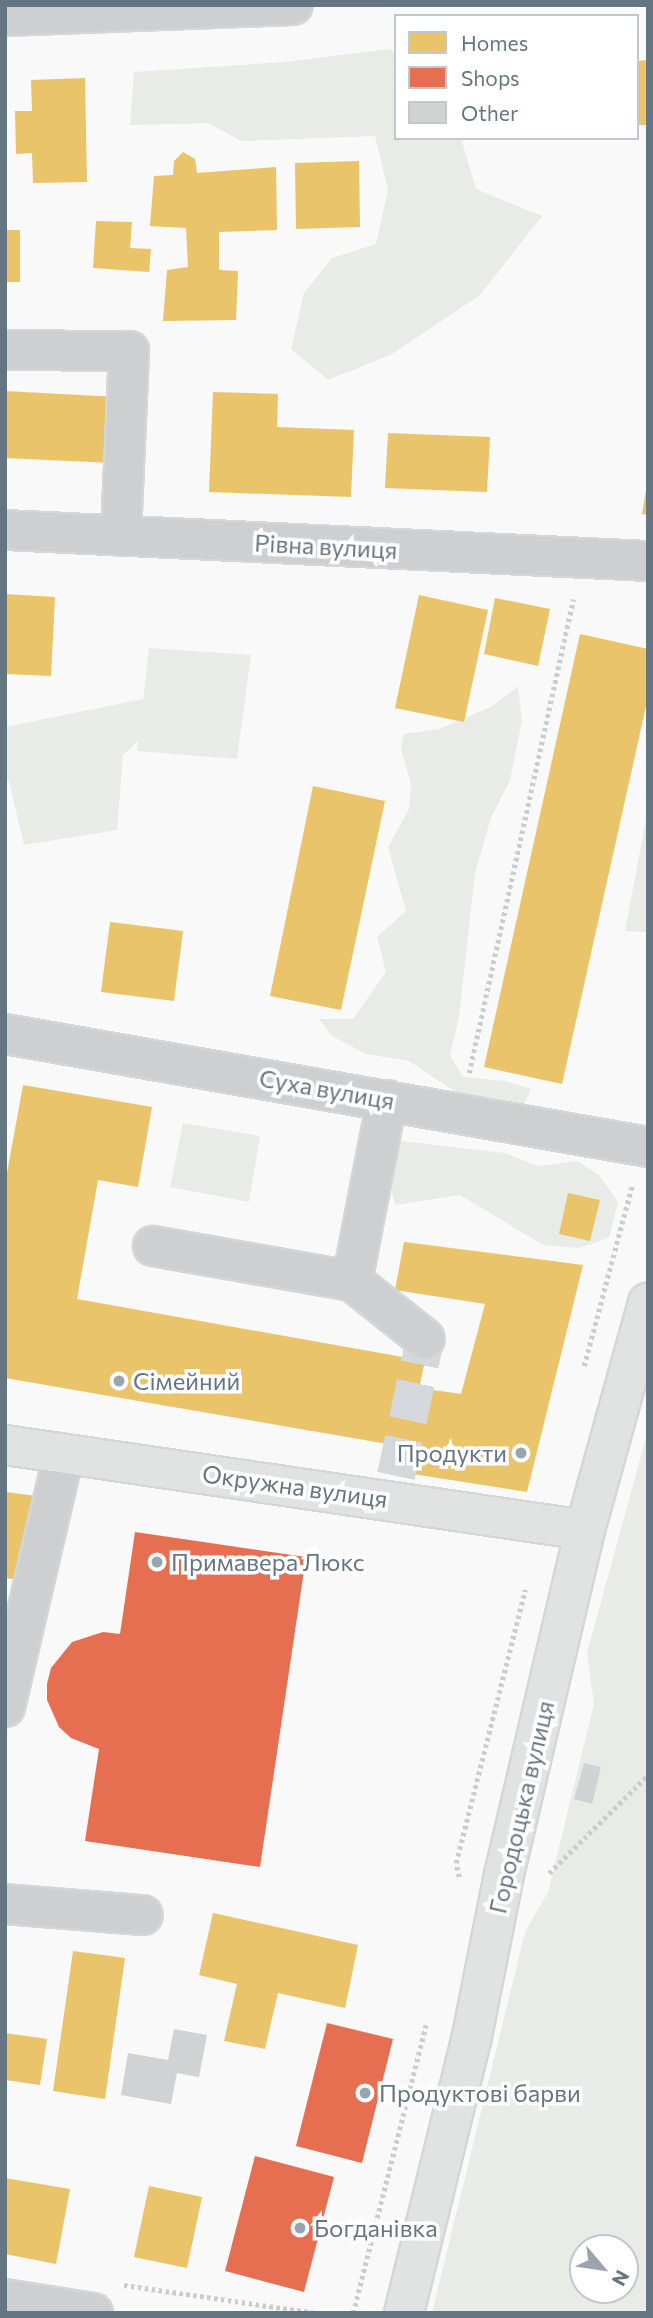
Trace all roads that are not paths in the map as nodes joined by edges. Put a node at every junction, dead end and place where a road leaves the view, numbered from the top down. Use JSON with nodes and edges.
{"nodes":[{"id":1,"x":293,"y":5,"type":"edge"},
{"id":2,"x":5,"y":16,"type":"edge"},
{"id":3,"x":5,"y":350,"type":"edge"},
{"id":4,"x":5,"y":530,"type":"edge"},
{"id":5,"x":121,"y":536,"type":"junction"},
{"id":6,"x":648,"y":561,"type":"edge"},
{"id":7,"x":5,"y":1034,"type":"edge"},
{"id":8,"x":387,"y":1100,"type":"junction"},
{"id":9,"x":641,"y":1160,"type":"edge"},
{"id":10,"x":153,"y":1246,"type":"dead end"},
{"id":11,"x":352,"y":1281,"type":"junction"},
{"id":12,"x":648,"y":1303,"type":"edge"},
{"id":13,"x":425,"y":1339,"type":"dead end"},
{"id":14,"x":5,"y":1445,"type":"edge"},
{"id":15,"x":64,"y":1454,"type":"junction"},
{"id":16,"x":585,"y":1530,"type":"junction"},
{"id":17,"x":5,"y":1707,"type":"edge"},
{"id":18,"x":5,"y":1904,"type":"edge"},
{"id":19,"x":143,"y":1916,"type":"dead end"},
{"id":20,"x":103,"y":2298,"type":"edge"},
{"id":21,"x":5,"y":2299,"type":"edge"},
{"id":22,"x":404,"y":2313,"type":"edge"}],
"edges":[{"from":1,"to":2,"type":"street"},
{"from":3,"to":5,"type":"street"},
{"from":4,"to":5,"type":"street","name":"Рівна вулиця"},
{"from":5,"to":6,"type":"street","name":"Рівна вулиця"},
{"from":7,"to":8,"type":"street","name":"Суха вулиця"},
{"from":8,"to":9,"type":"street","name":"Суха вулиця"},
{"from":8,"to":11,"type":"street"},
{"from":10,"to":11,"type":"street"},
{"from":11,"to":13,"type":"street"},
{"from":12,"to":16,"type":"main road","name":"Городоцька вулиця"},
{"from":14,"to":15,"type":"main road","name":"Окружна вулиця"},
{"from":15,"to":16,"type":"main road","name":"Окружна вулиця"},
{"from":15,"to":17,"type":"street"},
{"from":16,"to":22,"type":"main road","name":"Городоцька вулиця"},
{"from":18,"to":19,"type":"street"},
{"from":20,"to":21,"type":"street"}]}
